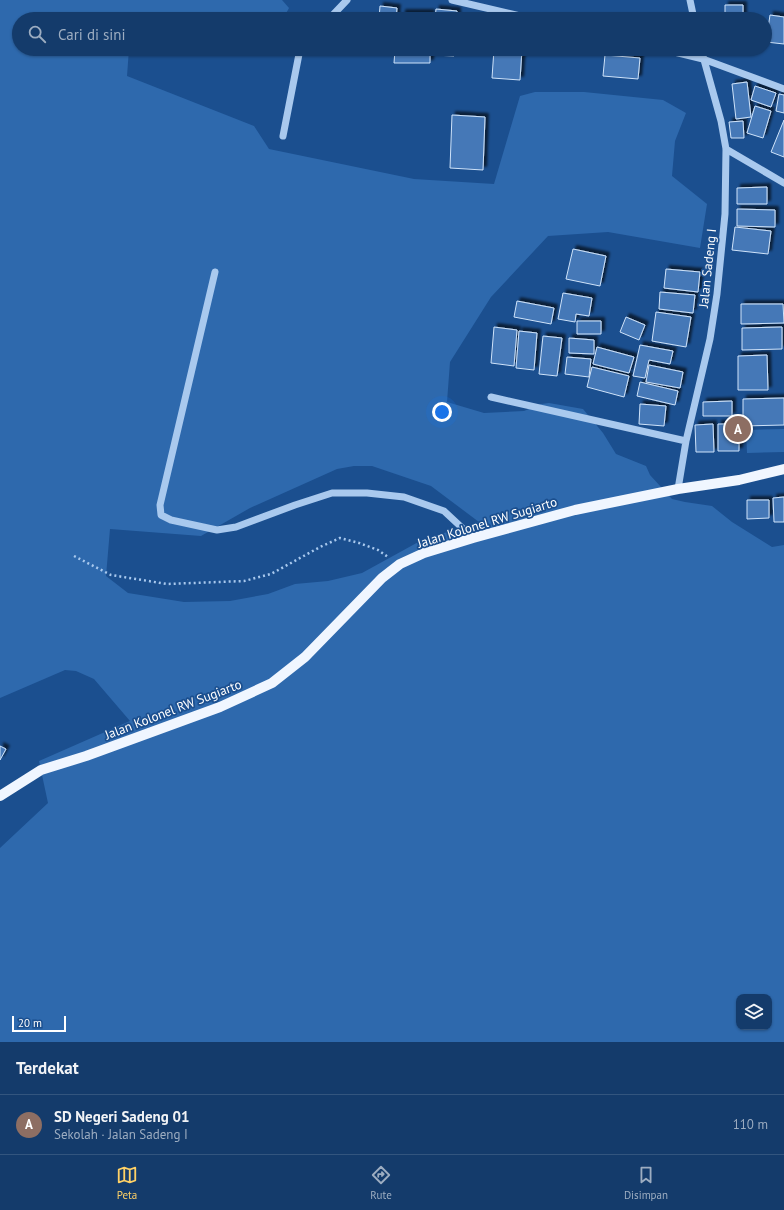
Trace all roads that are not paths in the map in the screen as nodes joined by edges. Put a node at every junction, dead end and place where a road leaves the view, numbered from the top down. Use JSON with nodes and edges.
{"nodes":[{"id":1,"x":348,"y":0,"type":"edge"},
{"id":2,"x":452,"y":0,"type":"edge"},
{"id":3,"x":690,"y":0,"type":"edge"},
{"id":4,"x":336,"y":12,"type":"edge"},
{"id":5,"x":503,"y":12,"type":"edge"},
{"id":6,"x":693,"y":12,"type":"edge"},
{"id":7,"x":299,"y":56,"type":"edge"},
{"id":8,"x":691,"y":56,"type":"edge"},
{"id":9,"x":702,"y":56,"type":"edge"},
{"id":10,"x":703,"y":59,"type":"junction"},
{"id":11,"x":784,"y":89,"type":"edge"},
{"id":12,"x":283,"y":136,"type":"dead end"},
{"id":13,"x":726,"y":149,"type":"junction"},
{"id":14,"x":784,"y":183,"type":"edge"},
{"id":15,"x":215,"y":272,"type":"dead end"},
{"id":16,"x":491,"y":397,"type":"dead end"},
{"id":17,"x":686,"y":441,"type":"junction"},
{"id":18,"x":784,"y":469,"type":"edge"},
{"id":19,"x":678,"y":489,"type":"junction"},
{"id":20,"x":473,"y":538,"type":"junction"},
{"id":21,"x":0,"y":796,"type":"edge"}],
"edges":[{"from":1,"to":4,"type":"street"},
{"from":2,"to":5,"type":"street"},
{"from":3,"to":6,"type":"street"},
{"from":7,"to":12,"type":"street"},
{"from":8,"to":10,"type":"street"},
{"from":9,"to":10,"type":"street","name":"Jalan Sadeng I"},
{"from":10,"to":11,"type":"street"},
{"from":10,"to":13,"type":"street","name":"Jalan Sadeng I"},
{"from":13,"to":14,"type":"street"},
{"from":13,"to":17,"type":"street","name":"Jalan Sadeng I"},
{"from":15,"to":20,"type":"street"},
{"from":16,"to":17,"type":"street"},
{"from":17,"to":19,"type":"street","name":"Jalan Sadeng I"},
{"from":18,"to":19,"type":"main road","name":"Jalan Kolonel RW Sugiarto"},
{"from":19,"to":20,"type":"main road","name":"Jalan Kolonel RW Sugiarto"},
{"from":20,"to":21,"type":"main road","name":"Jalan Kolonel RW Sugiarto"}]}
